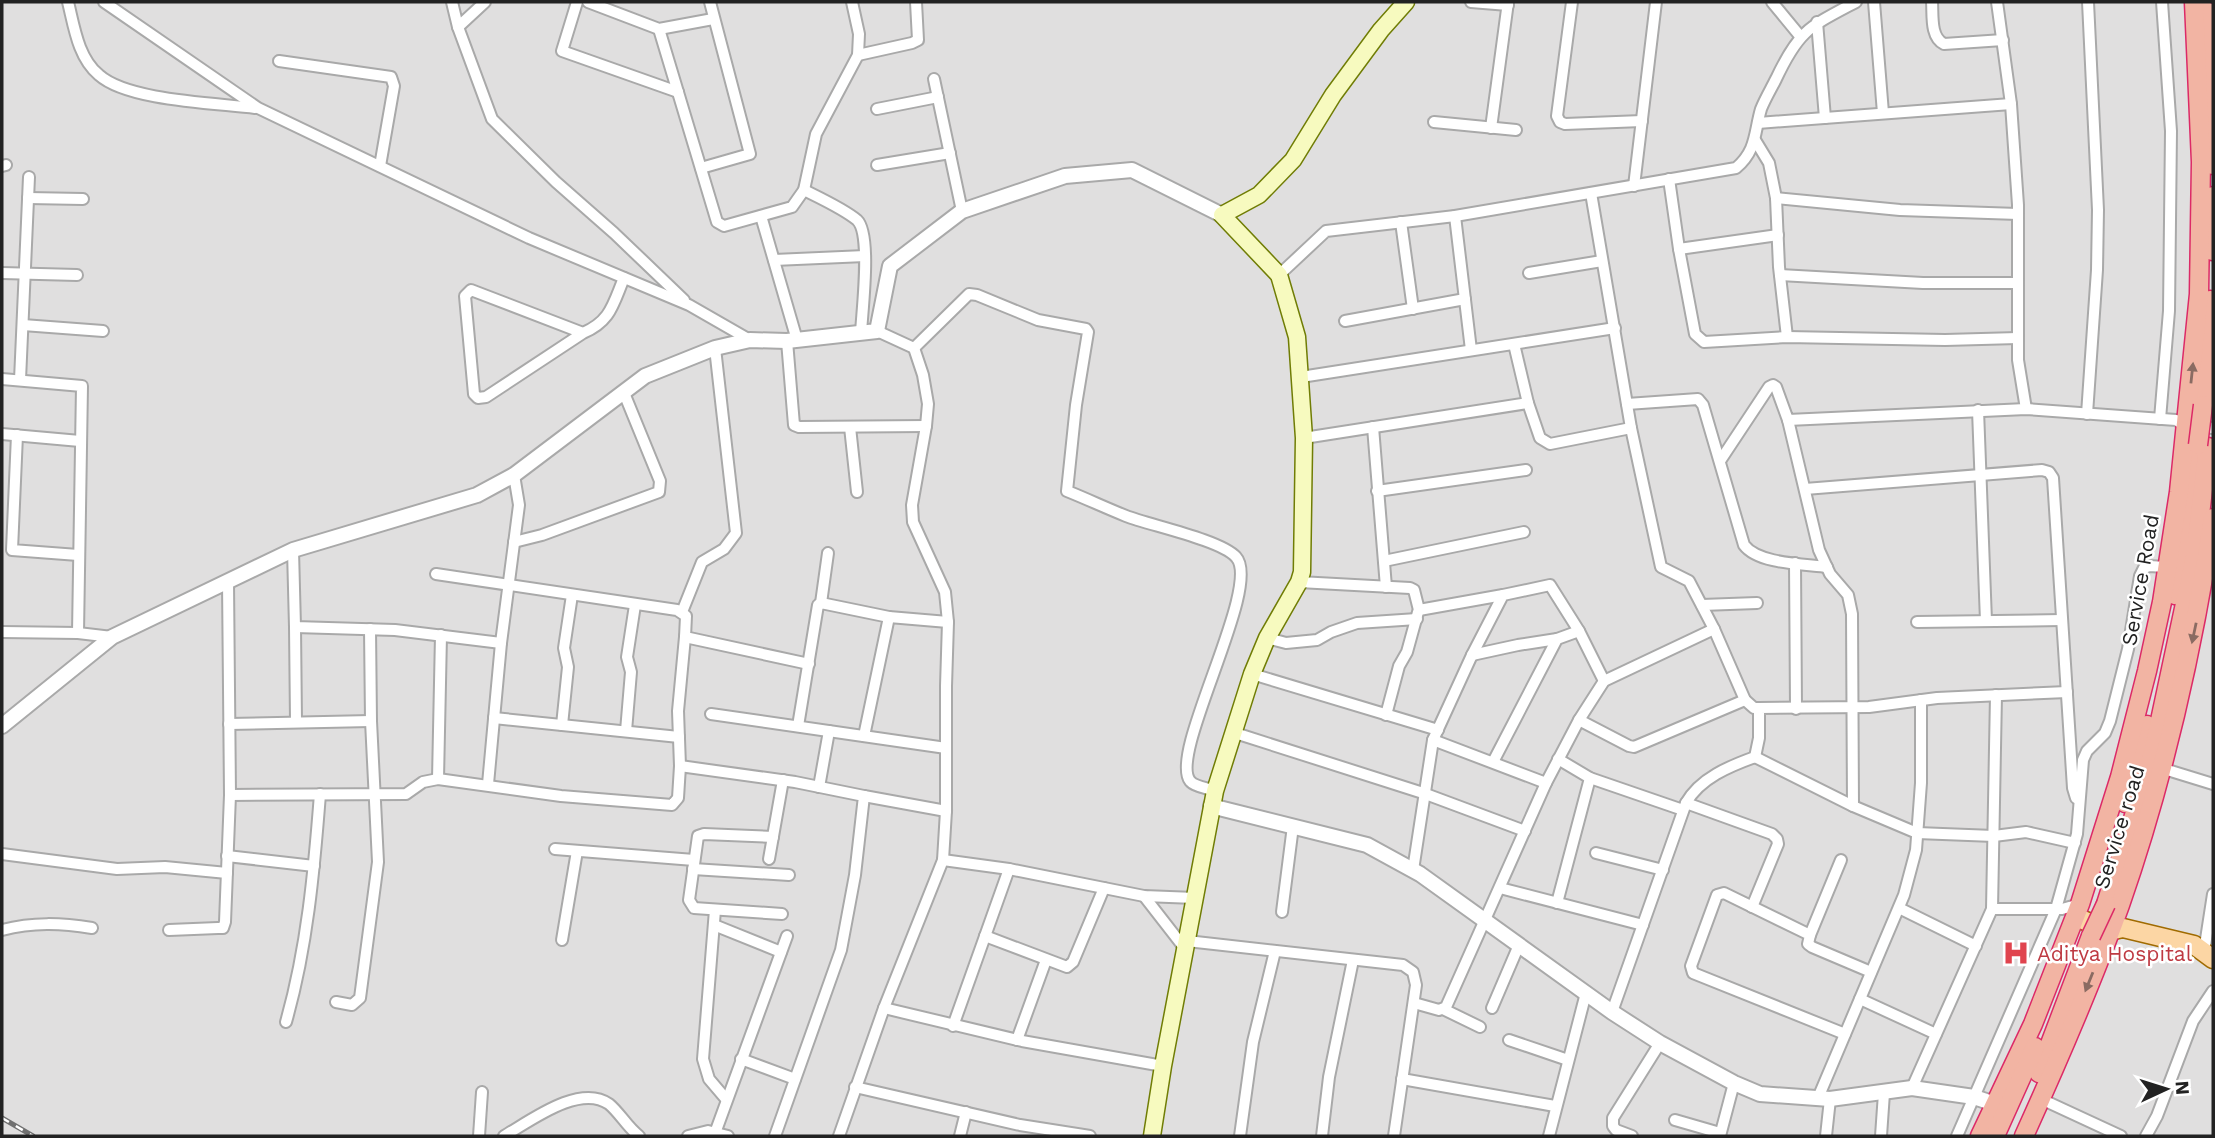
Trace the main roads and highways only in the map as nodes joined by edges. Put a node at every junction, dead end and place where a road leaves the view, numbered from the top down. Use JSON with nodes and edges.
{"nodes":[{"id":1,"x":1406,"y":2,"type":"edge"},
{"id":2,"x":2194,"y":2,"type":"edge"},
{"id":3,"x":2205,"y":2,"type":"edge"},
{"id":4,"x":2213,"y":165,"type":"edge"},
{"id":5,"x":2213,"y":196,"type":"edge"},
{"id":6,"x":2211,"y":408,"type":"edge"},
{"id":7,"x":2213,"y":517,"type":"edge"},
{"id":8,"x":2207,"y":605,"type":"edge"},
{"id":9,"x":2095,"y":918,"type":"junction"},
{"id":10,"x":2208,"y":955,"type":"edge"},
{"id":11,"x":1152,"y":1136,"type":"edge"},
{"id":12,"x":1980,"y":1136,"type":"edge"},
{"id":13,"x":1995,"y":1136,"type":"edge"},
{"id":14,"x":2010,"y":1136,"type":"edge"},
{"id":15,"x":2024,"y":1136,"type":"edge"}],
"edges":[{"from":1,"to":11,"type":"main road"},
{"from":9,"to":2,"type":"highway","name":"Service Road","one_way":true},
{"from":3,"to":4,"type":"highway"},
{"from":5,"to":6,"type":"highway"},
{"from":6,"to":9,"type":"highway","bridge":true},
{"from":7,"to":8,"type":"highway","name":"Service road"},
{"from":8,"to":9,"type":"highway","name":"Service road","one_way":true},
{"from":9,"to":10,"type":"main road"},
{"from":9,"to":12,"type":"highway","name":"Service Road"},
{"from":9,"to":13,"type":"highway"},
{"from":9,"to":14,"type":"highway"},
{"from":9,"to":15,"type":"highway","name":"Service road","one_way":true}]}
